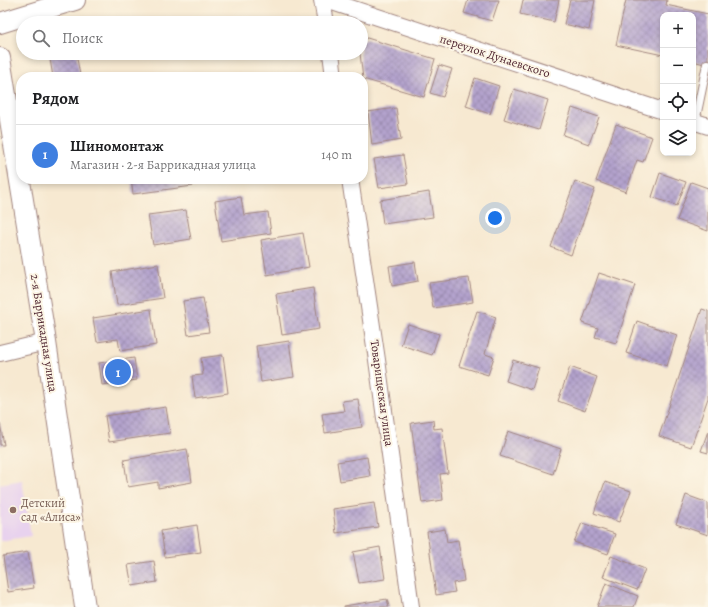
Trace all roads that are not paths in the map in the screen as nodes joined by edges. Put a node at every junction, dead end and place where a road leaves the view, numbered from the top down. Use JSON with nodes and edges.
{"nodes":[{"id":1,"x":76,"y":0,"type":"edge"},
{"id":2,"x":322,"y":0,"type":"edge"},
{"id":3,"x":326,"y":0,"type":"edge"},
{"id":4,"x":23,"y":16,"type":"edge"},
{"id":5,"x":325,"y":16,"type":"edge"},
{"id":6,"x":16,"y":18,"type":"edge"},
{"id":7,"x":0,"y":23,"type":"edge"},
{"id":8,"x":0,"y":58,"type":"edge"},
{"id":9,"x":332,"y":60,"type":"edge"},
{"id":10,"x":707,"y":64,"type":"edge"},
{"id":11,"x":333,"y":72,"type":"edge"},
{"id":12,"x":660,"y":110,"type":"edge"},
{"id":13,"x":702,"y":123,"type":"edge"},
{"id":14,"x":16,"y":157,"type":"edge"},
{"id":15,"x":20,"y":184,"type":"edge"},
{"id":16,"x":351,"y":184,"type":"edge"},
{"id":17,"x":46,"y":342,"type":"junction"},
{"id":18,"x":0,"y":353,"type":"edge"},
{"id":19,"x":86,"y":607,"type":"edge"},
{"id":20,"x":411,"y":607,"type":"edge"}],
"edges":[{"from":1,"to":4,"type":"street"},
{"from":2,"to":5,"type":"street"},
{"from":3,"to":12,"type":"street","name":"переулок Дунаевского"},
{"from":6,"to":7,"type":"street"},
{"from":8,"to":14,"type":"street","name":"2-я Баррикадная улица"},
{"from":9,"to":11,"type":"street"},
{"from":10,"to":13,"type":"lane"},
{"from":15,"to":17,"type":"street","name":"2-я Баррикадная улица"},
{"from":16,"to":20,"type":"street","name":"Товарищеская улица"},
{"from":17,"to":18,"type":"street"},
{"from":17,"to":19,"type":"street","name":"2-я Баррикадная улица"}]}
